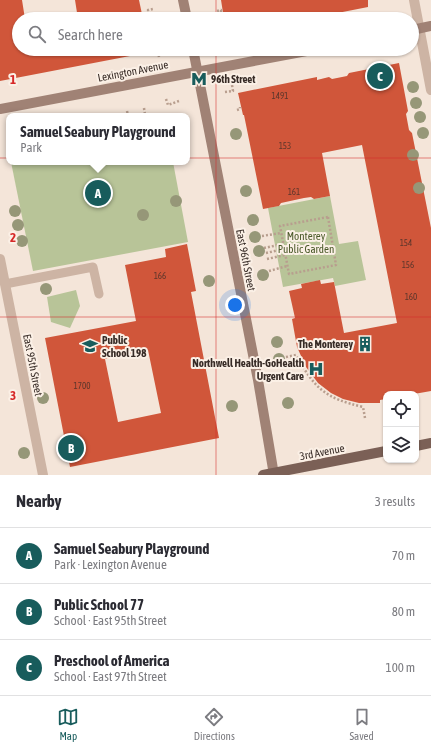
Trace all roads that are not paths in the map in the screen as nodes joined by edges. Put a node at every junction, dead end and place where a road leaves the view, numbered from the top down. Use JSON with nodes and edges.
{"nodes":[{"id":1,"x":183,"y":0,"type":"edge"},
{"id":2,"x":414,"y":0,"type":"edge"},
{"id":3,"x":186,"y":12,"type":"edge"},
{"id":4,"x":415,"y":12,"type":"edge"},
{"id":5,"x":431,"y":26,"type":"edge"},
{"id":6,"x":419,"y":29,"type":"edge"},
{"id":7,"x":419,"y":42,"type":"edge"},
{"id":8,"x":194,"y":56,"type":"edge"},
{"id":9,"x":279,"y":56,"type":"edge"},
{"id":10,"x":197,"y":71,"type":"junction"},
{"id":11,"x":431,"y":90,"type":"edge"},
{"id":12,"x":0,"y":109,"type":"edge"},
{"id":13,"x":0,"y":259,"type":"edge"},
{"id":14,"x":5,"y":284,"type":"junction"},
{"id":15,"x":99,"y":294,"type":"dead end"},
{"id":16,"x":431,"y":443,"type":"edge"},
{"id":17,"x":419,"y":445,"type":"edge"},
{"id":18,"x":383,"y":453,"type":"edge"},
{"id":19,"x":274,"y":474,"type":"edge"},
{"id":20,"x":43,"y":475,"type":"edge"},
{"id":21,"x":263,"y":475,"type":"edge"}],
"edges":[{"from":1,"to":3,"type":"main road"},
{"from":2,"to":4,"type":"street"},
{"from":5,"to":6,"type":"main road"},
{"from":7,"to":11,"type":"street"},
{"from":8,"to":10,"type":"main road","name":"East 96th Street"},
{"from":9,"to":10,"type":"main road","name":"Lexington Avenue"},
{"from":10,"to":12,"type":"main road","name":"Lexington Avenue"},
{"from":10,"to":19,"type":"main road","name":"East 96th Street"},
{"from":13,"to":14,"type":"street","name":"East 95th Street"},
{"from":14,"to":15,"type":"lane"},
{"from":14,"to":20,"type":"street","name":"East 95th Street"},
{"from":16,"to":17,"type":"main road"},
{"from":18,"to":19,"type":"main road","name":"3rd Avenue"},
{"from":19,"to":21,"type":"main road","name":"3rd Avenue"}]}
